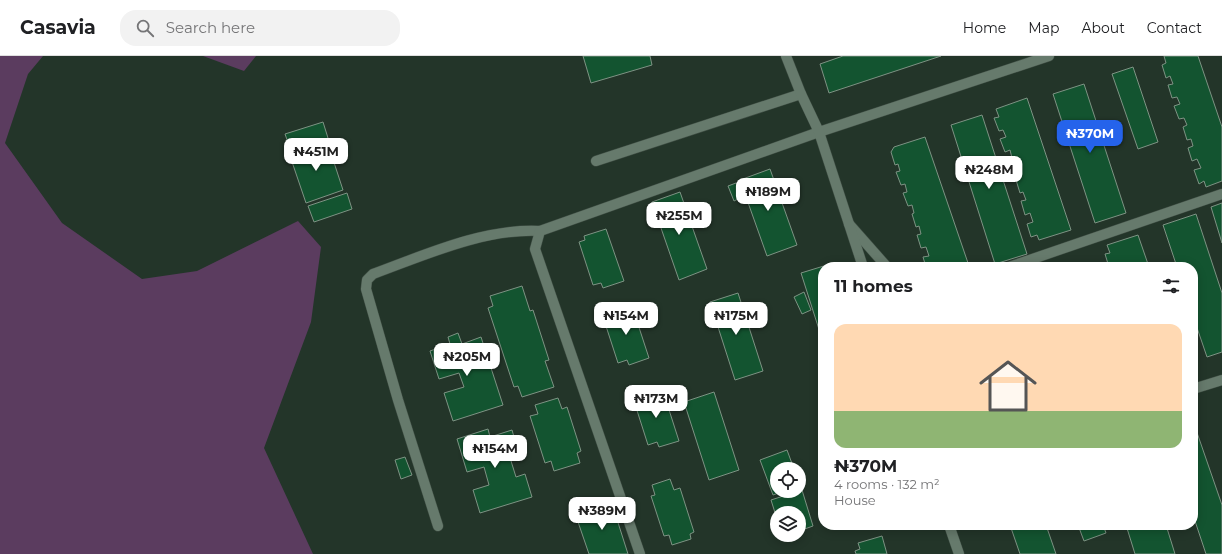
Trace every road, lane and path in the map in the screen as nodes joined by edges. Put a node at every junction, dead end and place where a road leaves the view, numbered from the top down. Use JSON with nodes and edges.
{"nodes":[{"id":1,"x":786,"y":56,"type":"edge"},
{"id":2,"x":1050,"y":56,"type":"edge"},
{"id":3,"x":801,"y":94,"type":"junction"},
{"id":4,"x":819,"y":132,"type":"junction"},
{"id":5,"x":596,"y":161,"type":"dead end"},
{"id":6,"x":1222,"y":194,"type":"edge"},
{"id":7,"x":849,"y":224,"type":"junction"},
{"id":8,"x":540,"y":231,"type":"junction"},
{"id":9,"x":861,"y":262,"type":"edge"},
{"id":10,"x":883,"y":262,"type":"edge"},
{"id":11,"x":1024,"y":262,"type":"edge"},
{"id":12,"x":1222,"y":380,"type":"edge"},
{"id":13,"x":1198,"y":388,"type":"edge"},
{"id":14,"x":438,"y":526,"type":"dead end"},
{"id":15,"x":951,"y":530,"type":"edge"},
{"id":16,"x":640,"y":554,"type":"edge"},
{"id":17,"x":959,"y":554,"type":"edge"}],
"edges":[{"from":1,"to":3,"type":"street"},
{"from":2,"to":4,"type":"street"},
{"from":3,"to":4,"type":"street"},
{"from":3,"to":5,"type":"street"},
{"from":4,"to":7,"type":"street"},
{"from":4,"to":8,"type":"street"},
{"from":6,"to":11,"type":"street"},
{"from":7,"to":9,"type":"street"},
{"from":7,"to":10,"type":"street"},
{"from":8,"to":14,"type":"street"},
{"from":8,"to":16,"type":"street"},
{"from":12,"to":13,"type":"street"},
{"from":15,"to":17,"type":"street"}]}
